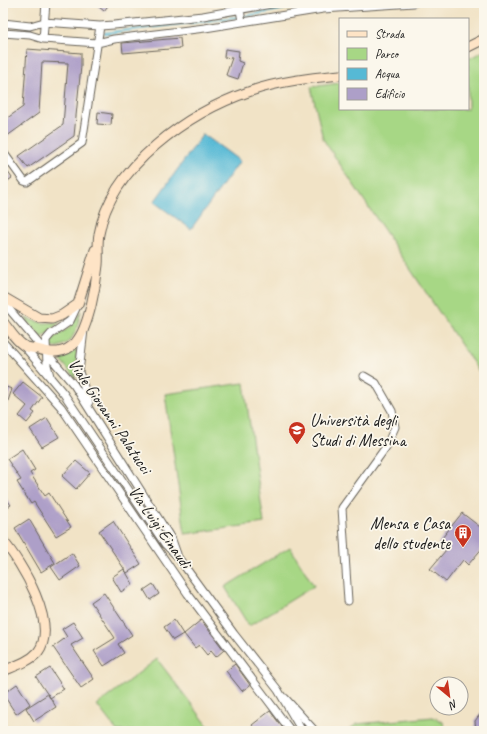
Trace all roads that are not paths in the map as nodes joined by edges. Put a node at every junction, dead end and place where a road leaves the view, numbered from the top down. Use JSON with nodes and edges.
{"nodes":[{"id":1,"x":46,"y":3,"type":"edge"},
{"id":2,"x":277,"y":3,"type":"edge"},
{"id":3,"x":414,"y":3,"type":"edge"},
{"id":4,"x":268,"y":4,"type":"junction"},
{"id":5,"x":239,"y":6,"type":"edge"},
{"id":6,"x":271,"y":17,"type":"junction"},
{"id":7,"x":44,"y":22,"type":"junction"},
{"id":8,"x":242,"y":22,"type":"junction"},
{"id":9,"x":3,"y":23,"type":"edge"},
{"id":10,"x":100,"y":26,"type":"junction"},
{"id":11,"x":3,"y":33,"type":"edge"},
{"id":12,"x":43,"y":39,"type":"junction"},
{"id":13,"x":484,"y":39,"type":"edge"},
{"id":14,"x":97,"y":44,"type":"junction"},
{"id":15,"x":469,"y":46,"type":"edge"},
{"id":16,"x":339,"y":74,"type":"edge"},
{"id":17,"x":3,"y":152,"type":"edge"},
{"id":18,"x":98,"y":239,"type":"junction"},
{"id":19,"x":3,"y":296,"type":"edge"},
{"id":20,"x":3,"y":302,"type":"edge"},
{"id":21,"x":78,"y":304,"type":"junction"},
{"id":22,"x":3,"y":322,"type":"edge"},
{"id":23,"x":85,"y":328,"type":"junction"},
{"id":24,"x":3,"y":342,"type":"edge"},
{"id":25,"x":22,"y":345,"type":"junction"},
{"id":26,"x":46,"y":352,"type":"junction"},
{"id":27,"x":364,"y":376,"type":"dead end"},
{"id":28,"x":50,"y":378,"type":"junction"},
{"id":29,"x":93,"y":413,"type":"junction"},
{"id":30,"x":3,"y":541,"type":"edge"},
{"id":31,"x":178,"y":556,"type":"junction"},
{"id":32,"x":348,"y":601,"type":"dead end"},
{"id":33,"x":3,"y":671,"type":"edge"},
{"id":34,"x":278,"y":690,"type":"junction"},
{"id":35,"x":291,"y":731,"type":"edge"},
{"id":36,"x":302,"y":731,"type":"edge"},
{"id":37,"x":315,"y":731,"type":"edge"}],
"edges":[{"from":1,"to":7,"type":"street"},
{"from":2,"to":4,"type":"street"},
{"from":3,"to":6,"type":"street"},
{"from":4,"to":5,"type":"street"},
{"from":4,"to":6,"type":"street"},
{"from":5,"to":8,"type":"street"},
{"from":5,"to":10,"type":"street"},
{"from":6,"to":8,"type":"street"},
{"from":7,"to":9,"type":"street"},
{"from":7,"to":10,"type":"street"},
{"from":7,"to":12,"type":"street"},
{"from":8,"to":14,"type":"street"},
{"from":10,"to":14,"type":"street"},
{"from":11,"to":12,"type":"street"},
{"from":12,"to":14,"type":"street"},
{"from":13,"to":15,"type":"main road"},
{"from":14,"to":17,"type":"street"},
{"from":16,"to":18,"type":"main road"},
{"from":18,"to":21,"type":"main road"},
{"from":18,"to":23,"type":"main road"},
{"from":19,"to":21,"type":"main road"},
{"from":20,"to":26,"type":"street","name":"Viale Giovanni Palatucci"},
{"from":21,"to":26,"type":"street"},
{"from":22,"to":25,"type":"main road","name":"Viale Giovanni Palatucci"},
{"from":23,"to":26,"type":"main road"},
{"from":23,"to":29,"type":"street"},
{"from":24,"to":35,"type":"street","name":"Via Luigi Einaudi"},
{"from":25,"to":26,"type":"main road"},
{"from":25,"to":28,"type":"street","name":"Viale Giovanni Palatucci"},
{"from":26,"to":28,"type":"street"},
{"from":26,"to":29,"type":"street","name":"Viale Giovanni Palatucci"},
{"from":27,"to":32,"type":"street"},
{"from":28,"to":31,"type":"street","name":"Viale Giovanni Palatucci"},
{"from":29,"to":31,"type":"street","name":"Viale Giovanni Palatucci"},
{"from":30,"to":33,"type":"main road"},
{"from":31,"to":34,"type":"street","name":"Viale Giovanni Palatucci"},
{"from":34,"to":36,"type":"street"},
{"from":34,"to":37,"type":"street"}]}
